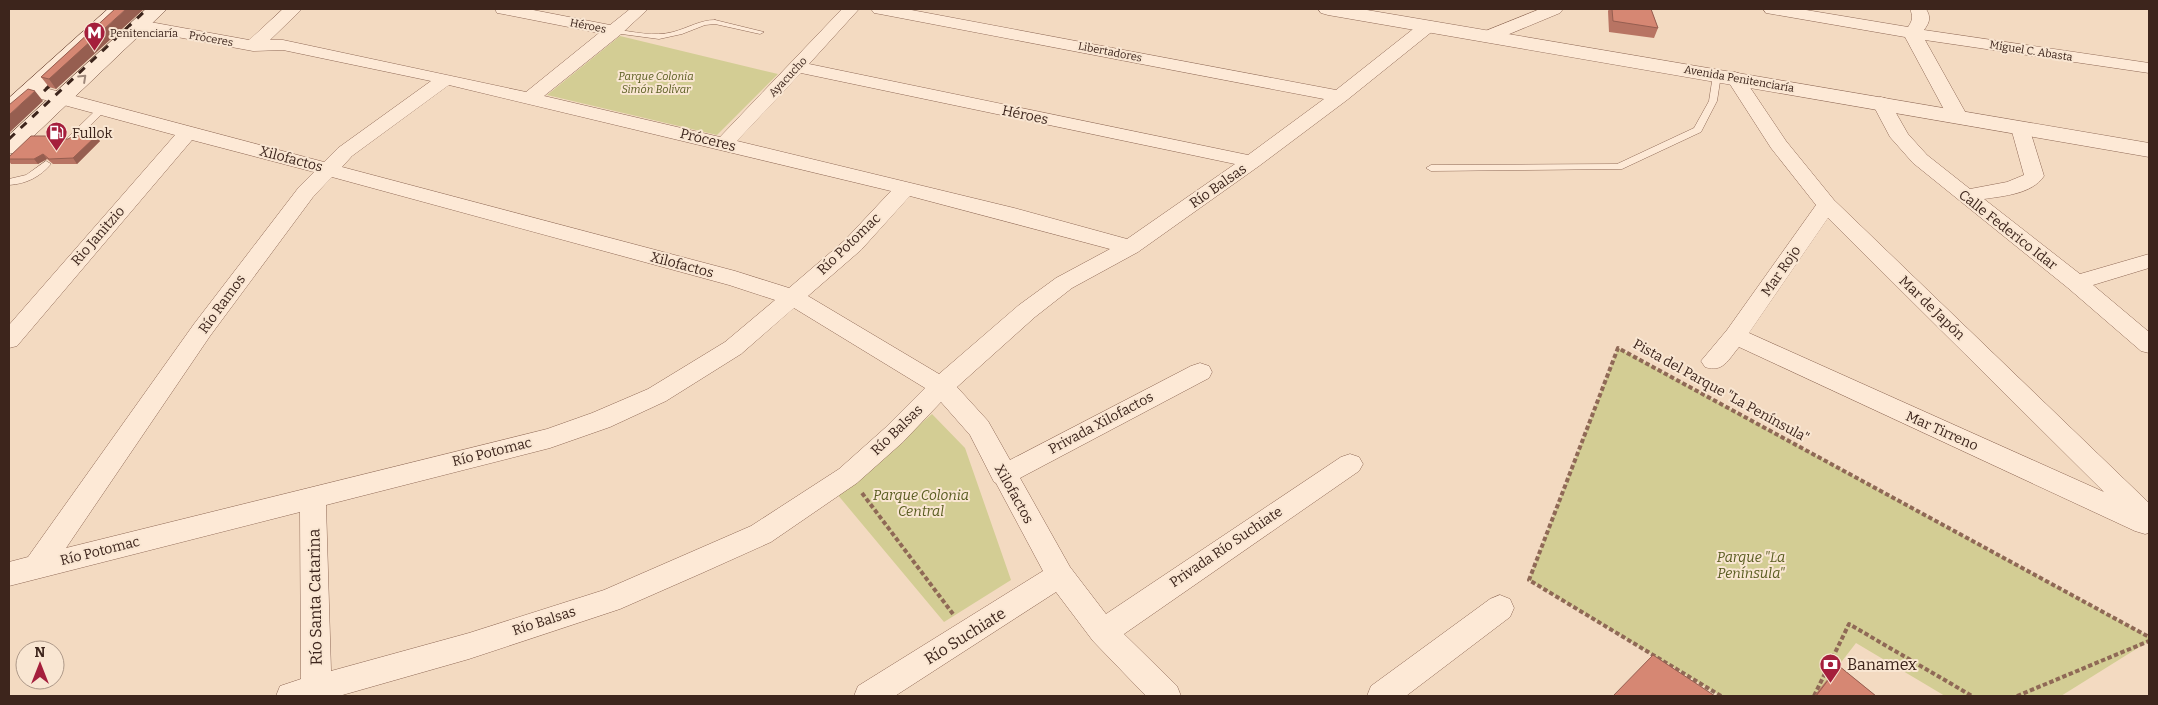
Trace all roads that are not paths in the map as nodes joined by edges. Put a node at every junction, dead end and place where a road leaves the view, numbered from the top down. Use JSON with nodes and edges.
{"nodes":[{"id":1,"x":119,"y":9,"type":"edge"},
{"id":2,"x":293,"y":9,"type":"edge"},
{"id":3,"x":503,"y":9,"type":"edge"},
{"id":4,"x":640,"y":9,"type":"edge"},
{"id":5,"x":852,"y":9,"type":"edge"},
{"id":6,"x":880,"y":9,"type":"edge"},
{"id":7,"x":1554,"y":9,"type":"edge"},
{"id":8,"x":1772,"y":9,"type":"edge"},
{"id":9,"x":1918,"y":9,"type":"edge"},
{"id":10,"x":1340,"y":10,"type":"edge"},
{"id":11,"x":150,"y":15,"type":"edge"},
{"id":12,"x":1428,"y":26,"type":"junction"},
{"id":13,"x":614,"y":31,"type":"junction"},
{"id":14,"x":760,"y":32,"type":"dead end"},
{"id":15,"x":1912,"y":33,"type":"junction"},
{"id":16,"x":1489,"y":36,"type":"junction"},
{"id":17,"x":259,"y":41,"type":"junction"},
{"id":18,"x":798,"y":67,"type":"junction"},
{"id":19,"x":2149,"y":68,"type":"edge"},
{"id":20,"x":1726,"y":77,"type":"junction"},
{"id":21,"x":446,"y":79,"type":"junction"},
{"id":22,"x":30,"y":90,"type":"junction"},
{"id":23,"x":1340,"y":96,"type":"junction"},
{"id":24,"x":62,"y":98,"type":"junction"},
{"id":25,"x":530,"y":98,"type":"junction"},
{"id":26,"x":1881,"y":103,"type":"junction"},
{"id":27,"x":9,"y":109,"type":"edge"},
{"id":28,"x":102,"y":109,"type":"junction"},
{"id":29,"x":1958,"y":116,"type":"junction"},
{"id":30,"x":2021,"y":128,"type":"junction"},
{"id":31,"x":188,"y":132,"type":"junction"},
{"id":32,"x":69,"y":141,"type":"edge"},
{"id":33,"x":724,"y":144,"type":"junction"},
{"id":34,"x":9,"y":148,"type":"edge"},
{"id":35,"x":2149,"y":150,"type":"edge"},
{"id":36,"x":1252,"y":162,"type":"junction"},
{"id":37,"x":46,"y":164,"type":"edge"},
{"id":38,"x":1431,"y":168,"type":"dead end"},
{"id":39,"x":326,"y":169,"type":"junction"},
{"id":40,"x":9,"y":182,"type":"edge"},
{"id":41,"x":905,"y":189,"type":"junction"},
{"id":42,"x":1966,"y":196,"type":"junction"},
{"id":43,"x":1827,"y":205,"type":"junction"},
{"id":44,"x":1130,"y":247,"type":"junction"},
{"id":45,"x":2149,"y":261,"type":"edge"},
{"id":46,"x":2076,"y":283,"type":"junction"},
{"id":47,"x":792,"y":297,"type":"junction"},
{"id":48,"x":1735,"y":336,"type":"junction"},
{"id":49,"x":9,"y":340,"type":"edge"},
{"id":50,"x":2149,"y":345,"type":"edge"},
{"id":51,"x":1713,"y":361,"type":"dead end"},
{"id":52,"x":1200,"y":372,"type":"dead end"},
{"id":53,"x":941,"y":387,"type":"junction"},
{"id":54,"x":1350,"y":464,"type":"dead end"},
{"id":55,"x":1003,"y":475,"type":"junction"},
{"id":56,"x":314,"y":497,"type":"junction"},
{"id":57,"x":2149,"y":520,"type":"edge"},
{"id":58,"x":2149,"y":525,"type":"edge"},
{"id":59,"x":38,"y":566,"type":"junction"},
{"id":60,"x":9,"y":574,"type":"edge"},
{"id":61,"x":1060,"y":575,"type":"junction"},
{"id":62,"x":1500,"y":608,"type":"dead end"},
{"id":63,"x":1103,"y":632,"type":"junction"},
{"id":64,"x":308,"y":694,"type":"edge"},
{"id":65,"x":869,"y":696,"type":"edge"},
{"id":66,"x":1166,"y":696,"type":"edge"},
{"id":67,"x":1382,"y":696,"type":"edge"}],
"edges":[{"from":1,"to":22,"type":"street"},
{"from":2,"to":17,"type":"street"},
{"from":3,"to":13,"type":"street","name":"Héroes"},
{"from":4,"to":13,"type":"street"},
{"from":5,"to":18,"type":"street","name":"Ayacucho"},
{"from":6,"to":23,"type":"street","name":"Libertadores"},
{"from":7,"to":16,"type":"street"},
{"from":8,"to":15,"type":"street","name":"Miguel C. Abasta"},
{"from":9,"to":15,"type":"street"},
{"from":10,"to":12,"type":"street","name":"Avenida Penitenciaría"},
{"from":11,"to":17,"type":"street","name":"Próceres"},
{"from":24,"to":11,"type":"street","one_way":true},
{"from":12,"to":16,"type":"street","name":"Avenida Penitenciaría"},
{"from":12,"to":23,"type":"street","name":"Río Balsas"},
{"from":13,"to":14,"type":"lane"},
{"from":13,"to":25,"type":"street"},
{"from":15,"to":19,"type":"street","name":"Miguel C. Abasta"},
{"from":15,"to":29,"type":"street"},
{"from":16,"to":20,"type":"street","name":"Avenida Penitenciaría"},
{"from":17,"to":21,"type":"street","name":"Próceres"},
{"from":18,"to":33,"type":"street","name":"Ayacucho"},
{"from":18,"to":36,"type":"street","name":"Héroes"},
{"from":20,"to":26,"type":"street","name":"Avenida Penitenciaría"},
{"from":20,"to":38,"type":"lane"},
{"from":20,"to":43,"type":"street","name":"Mar de Japón"},
{"from":21,"to":25,"type":"street","name":"Próceres"},
{"from":21,"to":39,"type":"street","name":"Río Ramos"},
{"from":22,"to":24,"type":"street","name":"Xilofactos"},
{"from":22,"to":27,"type":"street"},
{"from":23,"to":36,"type":"street","name":"Río Balsas"},
{"from":24,"to":28,"type":"street","name":"Xilofactos"},
{"from":24,"to":34,"type":"street"},
{"from":25,"to":33,"type":"street","name":"Próceres"},
{"from":26,"to":29,"type":"street","name":"Avenida Penitenciaría"},
{"from":26,"to":42,"type":"street","name":"Calle Federico Idar"},
{"from":28,"to":31,"type":"street","name":"Xilofactos"},
{"from":28,"to":32,"type":"lane"},
{"from":29,"to":30,"type":"street","name":"Avenida Penitenciaría"},
{"from":30,"to":35,"type":"street","name":"Avenida Penitenciaría"},
{"from":30,"to":42,"type":"street"},
{"from":31,"to":39,"type":"street","name":"Xilofactos"},
{"from":31,"to":49,"type":"street","name":"Rio Janitzio"},
{"from":33,"to":41,"type":"street","name":"Próceres"},
{"from":36,"to":44,"type":"street","name":"Río Balsas"},
{"from":37,"to":40,"type":"lane"},
{"from":39,"to":47,"type":"street","name":"Xilofactos"},
{"from":39,"to":59,"type":"street","name":"Río Ramos"},
{"from":41,"to":44,"type":"street","name":"Próceres"},
{"from":41,"to":47,"type":"street","name":"Río Potomac"},
{"from":42,"to":46,"type":"street","name":"Calle Federico Idar"},
{"from":43,"to":48,"type":"street","name":"Mar Rojo"},
{"from":43,"to":57,"type":"street","name":"Mar de Japón"},
{"from":44,"to":53,"type":"street","name":"Río Balsas"},
{"from":45,"to":46,"type":"street"},
{"from":46,"to":50,"type":"street","name":"Calle Federico Idar"},
{"from":47,"to":53,"type":"street","name":"Xilofactos"},
{"from":47,"to":56,"type":"street","name":"Río Potomac"},
{"from":48,"to":51,"type":"street","name":"Mar Rojo"},
{"from":48,"to":58,"type":"street","name":"Mar Tirreno"},
{"from":52,"to":55,"type":"street","name":"Privada Xilofactos"},
{"from":53,"to":55,"type":"street","name":"Xilofactos"},
{"from":53,"to":64,"type":"street","name":"Río Balsas"},
{"from":54,"to":63,"type":"street","name":"Privada Río Suchiate"},
{"from":55,"to":61,"type":"street","name":"Xilofactos"},
{"from":56,"to":59,"type":"street","name":"Río Potomac"},
{"from":56,"to":64,"type":"street","name":"Río Santa Catarina"},
{"from":59,"to":60,"type":"street","name":"Río Potomac"},
{"from":61,"to":63,"type":"street","name":"Xilofactos"},
{"from":61,"to":65,"type":"street","name":"Río Suchiate"},
{"from":62,"to":67,"type":"street"},
{"from":63,"to":66,"type":"street","name":"Xilofactos"}]}
